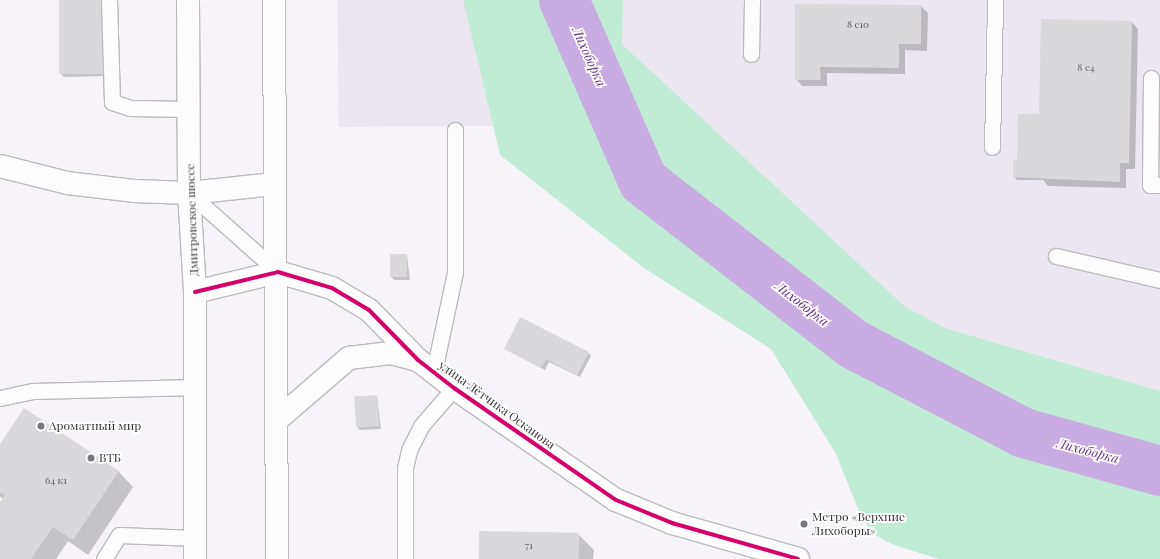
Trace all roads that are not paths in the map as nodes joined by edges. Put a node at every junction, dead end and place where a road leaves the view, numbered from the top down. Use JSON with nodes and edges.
{"nodes":[{"id":1,"x":109,"y":0,"type":"edge"},
{"id":2,"x":188,"y":0,"type":"edge"},
{"id":3,"x":274,"y":0,"type":"edge"},
{"id":4,"x":752,"y":0,"type":"edge"},
{"id":5,"x":996,"y":0,"type":"edge"},
{"id":6,"x":751,"y":54,"type":"dead end"},
{"id":7,"x":1151,"y":78,"type":"dead end"},
{"id":8,"x":190,"y":109,"type":"junction"},
{"id":9,"x":456,"y":130,"type":"dead end"},
{"id":10,"x":992,"y":147,"type":"dead end"},
{"id":11,"x":0,"y":166,"type":"edge"},
{"id":12,"x":275,"y":184,"type":"junction"},
{"id":13,"x":1160,"y":185,"type":"edge"},
{"id":14,"x":189,"y":193,"type":"junction"},
{"id":15,"x":1056,"y":256,"type":"dead end"},
{"id":16,"x":278,"y":272,"type":"junction"},
{"id":17,"x":1160,"y":280,"type":"edge"},
{"id":18,"x":195,"y":292,"type":"junction"},
{"id":19,"x":426,"y":365,"type":"junction"},
{"id":20,"x":196,"y":387,"type":"junction"},
{"id":21,"x":454,"y":388,"type":"junction"},
{"id":22,"x":0,"y":398,"type":"edge"},
{"id":23,"x":278,"y":419,"type":"junction"},
{"id":24,"x":195,"y":548,"type":"edge"},
{"id":25,"x":104,"y":559,"type":"edge"},
{"id":26,"x":278,"y":559,"type":"edge"},
{"id":27,"x":405,"y":559,"type":"edge"},
{"id":28,"x":798,"y":559,"type":"edge"}],
"edges":[{"from":1,"to":8,"type":"lane"},
{"from":2,"to":8,"type":"main road","name":"Дмитровское шоссе"},
{"from":3,"to":12,"type":"main road"},
{"from":4,"to":6,"type":"lane"},
{"from":5,"to":10,"type":"lane"},
{"from":7,"to":13,"type":"lane"},
{"from":8,"to":14,"type":"main road","name":"Дмитровское шоссе"},
{"from":9,"to":19,"type":"lane"},
{"from":11,"to":14,"type":"main road"},
{"from":12,"to":14,"type":"main road"},
{"from":12,"to":16,"type":"main road"},
{"from":14,"to":16,"type":"lane"},
{"from":14,"to":18,"type":"main road","name":"Дмитровское шоссе"},
{"from":15,"to":17,"type":"lane"},
{"from":16,"to":18,"type":"main road"},
{"from":16,"to":19,"type":"main road","name":"улица Лётчика Осканова"},
{"from":16,"to":23,"type":"main road"},
{"from":18,"to":20,"type":"main road","name":"Дмитровское шоссе"},
{"from":19,"to":21,"type":"main road","name":"улица Лётчика Осканова"},
{"from":19,"to":23,"type":"main road","name":"улица Лётчика Осканова"},
{"from":20,"to":22,"type":"lane"},
{"from":20,"to":24,"type":"main road","name":"Дмитровское шоссе"},
{"from":21,"to":27,"type":"lane"},
{"from":21,"to":28,"type":"main road","name":"улица Лётчика Осканова"},
{"from":23,"to":26,"type":"main road"},
{"from":24,"to":25,"type":"lane"}]}
